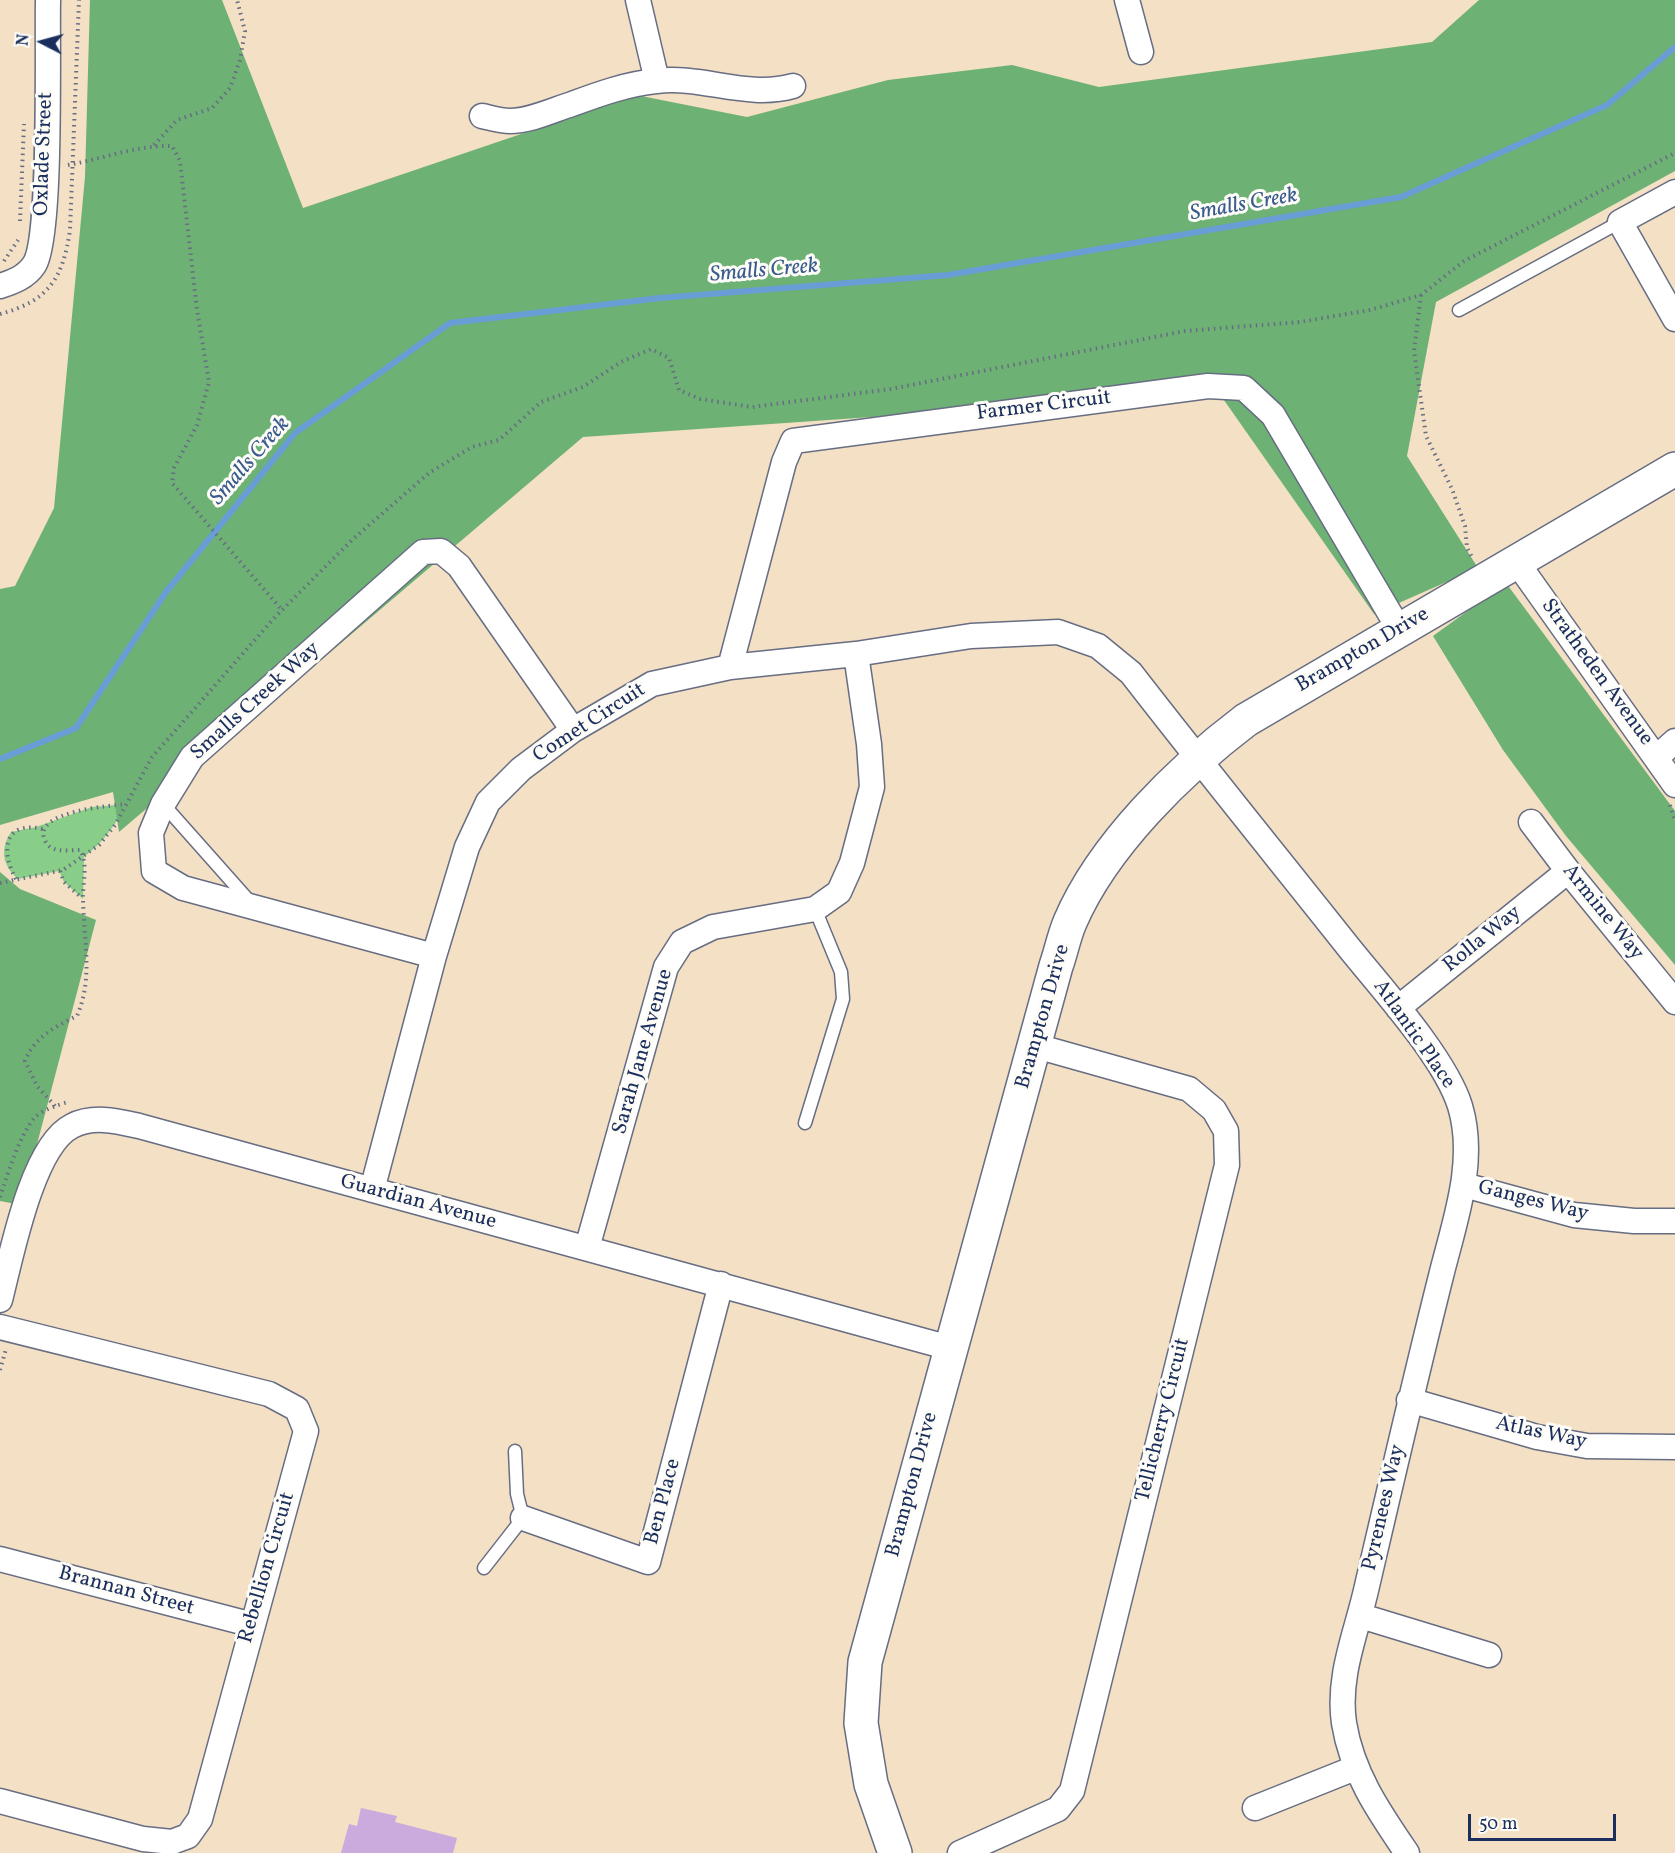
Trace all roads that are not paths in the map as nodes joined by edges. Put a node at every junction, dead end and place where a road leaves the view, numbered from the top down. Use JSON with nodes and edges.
{"nodes":[{"id":1,"x":48,"y":0,"type":"edge"},
{"id":2,"x":638,"y":0,"type":"edge"},
{"id":3,"x":1127,"y":0,"type":"edge"},
{"id":4,"x":1141,"y":52,"type":"dead end"},
{"id":5,"x":657,"y":81,"type":"junction"},
{"id":6,"x":793,"y":87,"type":"dead end"},
{"id":7,"x":482,"y":116,"type":"dead end"},
{"id":8,"x":1675,"y":192,"type":"edge"},
{"id":9,"x":1620,"y":222,"type":"junction"},
{"id":10,"x":0,"y":286,"type":"edge"},
{"id":11,"x":1459,"y":310,"type":"dead end"},
{"id":12,"x":1675,"y":319,"type":"edge"},
{"id":13,"x":1675,"y":469,"type":"edge"},
{"id":14,"x":1516,"y":561,"type":"junction"},
{"id":15,"x":1399,"y":629,"type":"junction"},
{"id":16,"x":856,"y":654,"type":"junction"},
{"id":17,"x":730,"y":667,"type":"junction"},
{"id":18,"x":573,"y":730,"type":"junction"},
{"id":19,"x":1675,"y":741,"type":"edge"},
{"id":20,"x":1656,"y":758,"type":"junction"},
{"id":21,"x":1198,"y":759,"type":"junction"},
{"id":22,"x":1675,"y":785,"type":"edge"},
{"id":23,"x":163,"y":804,"type":"junction"},
{"id":24,"x":1531,"y":822,"type":"dead end"},
{"id":25,"x":1568,"y":871,"type":"junction"},
{"id":26,"x":255,"y":907,"type":"junction"},
{"id":27,"x":815,"y":909,"type":"junction"},
{"id":28,"x":434,"y":956,"type":"junction"},
{"id":29,"x":1675,"y":1002,"type":"edge"},
{"id":30,"x":1398,"y":1008,"type":"junction"},
{"id":31,"x":1036,"y":1046,"type":"junction"},
{"id":32,"x":805,"y":1123,"type":"dead end"},
{"id":33,"x":1464,"y":1185,"type":"junction"},
{"id":34,"x":372,"y":1190,"type":"junction"},
{"id":35,"x":1675,"y":1221,"type":"edge"},
{"id":36,"x":9,"y":1232,"type":"edge"},
{"id":37,"x":587,"y":1248,"type":"junction"},
{"id":38,"x":721,"y":1284,"type":"junction"},
{"id":39,"x":0,"y":1300,"type":"edge"},
{"id":40,"x":0,"y":1327,"type":"edge"},
{"id":41,"x":950,"y":1348,"type":"junction"},
{"id":42,"x":1409,"y":1400,"type":"junction"},
{"id":43,"x":1675,"y":1447,"type":"edge"},
{"id":44,"x":515,"y":1451,"type":"dead end"},
{"id":45,"x":523,"y":1518,"type":"junction"},
{"id":46,"x":0,"y":1559,"type":"edge"},
{"id":47,"x":484,"y":1568,"type":"dead end"},
{"id":48,"x":1361,"y":1616,"type":"junction"},
{"id":49,"x":253,"y":1625,"type":"junction"},
{"id":50,"x":1489,"y":1655,"type":"dead end"},
{"id":51,"x":1355,"y":1768,"type":"junction"},
{"id":52,"x":0,"y":1801,"type":"edge"},
{"id":53,"x":1255,"y":1808,"type":"dead end"},
{"id":54,"x":895,"y":1853,"type":"edge"},
{"id":55,"x":960,"y":1853,"type":"edge"},
{"id":56,"x":1407,"y":1853,"type":"edge"}],
"edges":[{"from":1,"to":10,"type":"street","name":"Oxlade Street"},
{"from":2,"to":5,"type":"street"},
{"from":3,"to":4,"type":"street"},
{"from":5,"to":6,"type":"street"},
{"from":5,"to":7,"type":"street"},
{"from":8,"to":9,"type":"street"},
{"from":9,"to":11,"type":"lane"},
{"from":9,"to":12,"type":"street"},
{"from":13,"to":14,"type":"street","name":"Brampton Drive"},
{"from":14,"to":15,"type":"street","name":"Brampton Drive"},
{"from":14,"to":20,"type":"street","name":"Stratheden Avenue"},
{"from":15,"to":17,"type":"street","name":"Farmer Circuit"},
{"from":15,"to":21,"type":"street","name":"Brampton Drive"},
{"from":16,"to":17,"type":"street","name":"Comet Circuit"},
{"from":16,"to":21,"type":"street","name":"Comet Circuit"},
{"from":16,"to":27,"type":"street","name":"Sarah Jane Avenue"},
{"from":17,"to":18,"type":"street","name":"Comet Circuit"},
{"from":18,"to":23,"type":"street","name":"Smalls Creek Way"},
{"from":18,"to":28,"type":"street","name":"Comet Circuit"},
{"from":19,"to":20,"type":"street"},
{"from":20,"to":22,"type":"street","name":"Stratheden Avenue"},
{"from":21,"to":30,"type":"street","name":"Atlantic Place"},
{"from":21,"to":31,"type":"street","name":"Brampton Drive"},
{"from":23,"to":26,"type":"lane"},
{"from":23,"to":26,"type":"street","name":"Smalls Creek Way"},
{"from":24,"to":25,"type":"street","name":"Armine Way"},
{"from":25,"to":29,"type":"street","name":"Armine Way"},
{"from":25,"to":30,"type":"street","name":"Rolla Way"},
{"from":26,"to":28,"type":"street","name":"Smalls Creek Way"},
{"from":27,"to":32,"type":"lane"},
{"from":27,"to":37,"type":"street","name":"Sarah Jane Avenue"},
{"from":28,"to":34,"type":"street","name":"Comet Circuit"},
{"from":30,"to":33,"type":"street","name":"Atlantic Place"},
{"from":31,"to":41,"type":"street","name":"Brampton Drive"},
{"from":31,"to":55,"type":"street","name":"Tellicherry Circuit"},
{"from":33,"to":35,"type":"street","name":"Ganges Way"},
{"from":33,"to":42,"type":"street","name":"Atlantic Place"},
{"from":34,"to":36,"type":"street","name":"Guardian Avenue"},
{"from":34,"to":37,"type":"street","name":"Guardian Avenue"},
{"from":36,"to":39,"type":"street"},
{"from":37,"to":38,"type":"street","name":"Guardian Avenue"},
{"from":38,"to":41,"type":"street","name":"Guardian Avenue"},
{"from":38,"to":45,"type":"street","name":"Ben Place"},
{"from":40,"to":49,"type":"street","name":"Rebellion Circuit"},
{"from":41,"to":54,"type":"street","name":"Brampton Drive"},
{"from":42,"to":43,"type":"street","name":"Atlas Way"},
{"from":42,"to":48,"type":"street","name":"Pyrenees Way"},
{"from":44,"to":45,"type":"lane"},
{"from":45,"to":47,"type":"lane"},
{"from":46,"to":49,"type":"street","name":"Brannan Street"},
{"from":48,"to":50,"type":"street"},
{"from":48,"to":51,"type":"street","name":"Pyrenees Way"},
{"from":49,"to":52,"type":"street","name":"Rebellion Circuit"},
{"from":51,"to":53,"type":"street"},
{"from":51,"to":56,"type":"street","name":"Pyrenees Way"}]}
